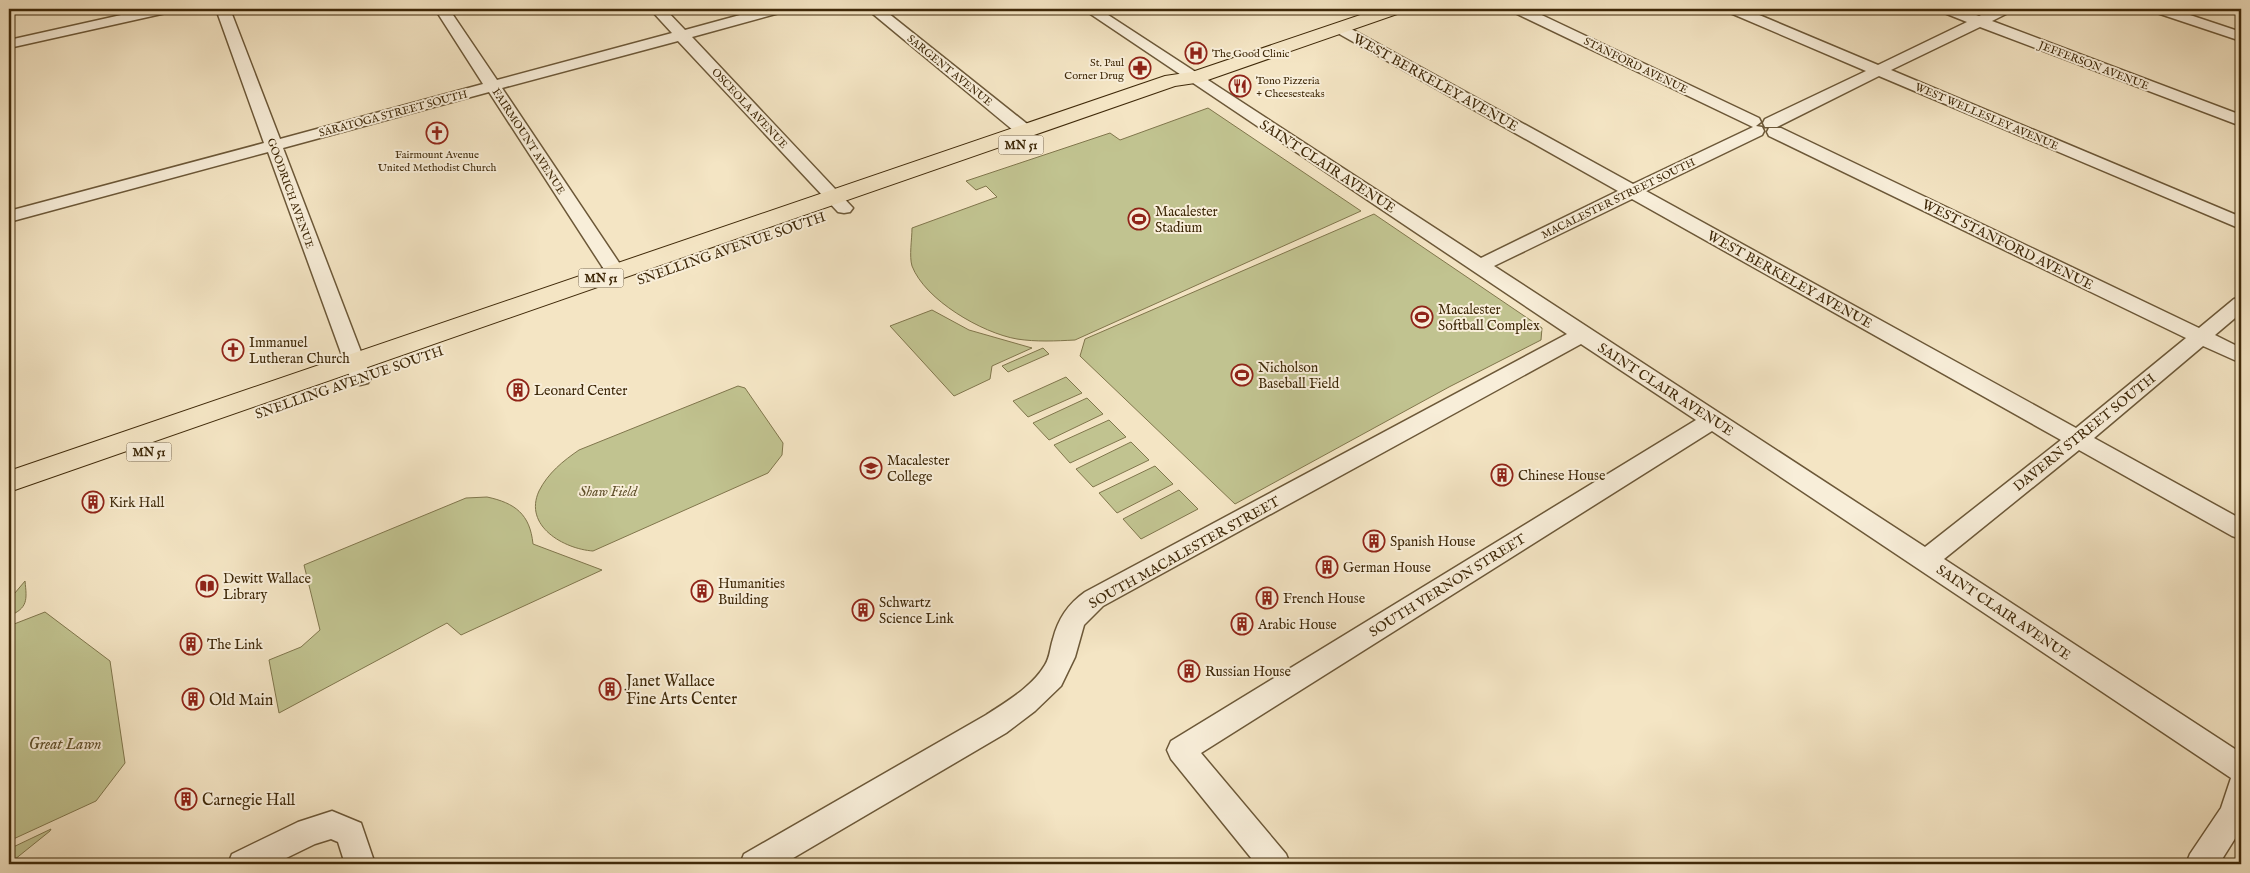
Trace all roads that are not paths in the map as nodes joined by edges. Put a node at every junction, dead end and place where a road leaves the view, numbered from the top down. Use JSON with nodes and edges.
{"nodes":[{"id":1,"x":166,"y":9,"type":"edge"},
{"id":2,"x":223,"y":9,"type":"edge"},
{"id":3,"x":442,"y":9,"type":"edge"},
{"id":4,"x":657,"y":9,"type":"edge"},
{"id":5,"x":778,"y":9,"type":"edge"},
{"id":6,"x":874,"y":9,"type":"edge"},
{"id":7,"x":1090,"y":9,"type":"edge"},
{"id":8,"x":1394,"y":9,"type":"edge"},
{"id":9,"x":1518,"y":9,"type":"edge"},
{"id":10,"x":1733,"y":9,"type":"edge"},
{"id":11,"x":1947,"y":9,"type":"edge"},
{"id":12,"x":2005,"y":9,"type":"edge"},
{"id":13,"x":2159,"y":9,"type":"edge"},
{"id":14,"x":1980,"y":21,"type":"junction"},
{"id":15,"x":1339,"y":28,"type":"junction"},
{"id":16,"x":681,"y":35,"type":"junction"},
{"id":17,"x":2241,"y":37,"type":"edge"},
{"id":18,"x":9,"y":44,"type":"edge"},
{"id":19,"x":1879,"y":70,"type":"junction"},
{"id":20,"x":1195,"y":78,"type":"junction"},
{"id":21,"x":493,"y":86,"type":"junction"},
{"id":22,"x":2241,"y":120,"type":"edge"},
{"id":23,"x":1764,"y":127,"type":"junction"},
{"id":24,"x":1025,"y":131,"type":"junction"},
{"id":25,"x":274,"y":146,"type":"junction"},
{"id":26,"x":1632,"y":191,"type":"junction"},
{"id":27,"x":839,"y":203,"type":"junction"},
{"id":28,"x":9,"y":217,"type":"edge"},
{"id":29,"x":2241,"y":224,"type":"edge"},
{"id":30,"x":1480,"y":266,"type":"junction"},
{"id":31,"x":616,"y":273,"type":"junction"},
{"id":32,"x":2241,"y":303,"type":"edge"},
{"id":33,"x":1583,"y":334,"type":"junction"},
{"id":34,"x":2200,"y":337,"type":"junction"},
{"id":35,"x":2241,"y":356,"type":"edge"},
{"id":36,"x":357,"y":370,"type":"junction"},
{"id":37,"x":1713,"y":420,"type":"junction"},
{"id":38,"x":2078,"y":439,"type":"junction"},
{"id":39,"x":9,"y":482,"type":"edge"},
{"id":40,"x":9,"y":501,"type":"edge"},
{"id":41,"x":2241,"y":530,"type":"edge"},
{"id":42,"x":1926,"y":560,"type":"junction"},
{"id":43,"x":2241,"y":769,"type":"edge"},
{"id":44,"x":2241,"y":787,"type":"edge"},
{"id":45,"x":243,"y":864,"type":"edge"},
{"id":46,"x":360,"y":864,"type":"edge"},
{"id":47,"x":756,"y":864,"type":"edge"},
{"id":48,"x":1275,"y":864,"type":"edge"},
{"id":49,"x":2201,"y":864,"type":"edge"}],
"edges":[{"from":1,"to":18,"type":"street"},
{"from":2,"to":25,"type":"street","name":"GOODRICH AVENUE"},
{"from":3,"to":21,"type":"street","name":"FAIRMOUNT AVENUE"},
{"from":4,"to":16,"type":"street","name":"OSCEOLA AVENUE"},
{"from":5,"to":16,"type":"street","name":"SARATOGA STREET SOUTH"},
{"from":6,"to":24,"type":"street","name":"SARGENT AVENUE"},
{"from":7,"to":20,"type":"street","name":"SAINT CLAIR AVENUE"},
{"from":8,"to":15,"type":"main road","name":"SNELLING AVENUE SOUTH","number":"MN 51"},
{"from":9,"to":23,"type":"street","name":"STANFORD AVENUE"},
{"from":10,"to":19,"type":"street","name":"WEST WELLESLEY AVENUE"},
{"from":11,"to":14,"type":"street","name":"JEFFERSON AVENUE"},
{"from":12,"to":14,"type":"street","name":"MACALESTER STREET SOUTH"},
{"from":13,"to":17,"type":"street"},
{"from":14,"to":19,"type":"street","name":"MACALESTER STREET SOUTH"},
{"from":14,"to":22,"type":"street","name":"JEFFERSON AVENUE"},
{"from":15,"to":20,"type":"main road","name":"SNELLING AVENUE SOUTH","number":"MN 51"},
{"from":15,"to":26,"type":"street","name":"WEST BERKELEY AVENUE"},
{"from":16,"to":21,"type":"street","name":"SARATOGA STREET SOUTH"},
{"from":16,"to":27,"type":"street","name":"OSCEOLA AVENUE"},
{"from":19,"to":23,"type":"street","name":"MACALESTER STREET SOUTH"},
{"from":19,"to":29,"type":"street","name":"WEST WELLESLEY AVENUE"},
{"from":20,"to":24,"type":"main road","name":"SNELLING AVENUE SOUTH","number":"MN 51"},
{"from":20,"to":27,"type":"main road","name":"SNELLING AVENUE SOUTH","number":"MN 51"},
{"from":20,"to":30,"type":"street","name":"SAINT CLAIR AVENUE"},
{"from":21,"to":25,"type":"street","name":"SARATOGA STREET SOUTH"},
{"from":21,"to":31,"type":"street","name":"FAIRMOUNT AVENUE"},
{"from":23,"to":26,"type":"street","name":"MACALESTER STREET SOUTH"},
{"from":23,"to":34,"type":"street","name":"WEST STANFORD AVENUE"},
{"from":24,"to":27,"type":"main road","name":"SNELLING AVENUE SOUTH","number":"MN 51"},
{"from":25,"to":28,"type":"street","name":"SARATOGA STREET SOUTH"},
{"from":25,"to":36,"type":"street","name":"GOODRICH AVENUE"},
{"from":26,"to":30,"type":"street","name":"MACALESTER STREET SOUTH"},
{"from":26,"to":38,"type":"street","name":"WEST BERKELEY AVENUE"},
{"from":27,"to":31,"type":"main road","name":"SNELLING AVENUE SOUTH","number":"MN 51"},
{"from":27,"to":36,"type":"main road","name":"SNELLING AVENUE SOUTH","number":"MN 51"},
{"from":30,"to":33,"type":"street","name":"SAINT CLAIR AVENUE"},
{"from":31,"to":36,"type":"main road","name":"SNELLING AVENUE SOUTH","number":"MN 51"},
{"from":32,"to":34,"type":"street","name":"DAVERN STREET SOUTH"},
{"from":33,"to":37,"type":"street","name":"SAINT CLAIR AVENUE"},
{"from":33,"to":47,"type":"street","name":"SOUTH MACALESTER STREET"},
{"from":34,"to":35,"type":"street","name":"WEST STANFORD AVENUE"},
{"from":34,"to":38,"type":"street","name":"DAVERN STREET SOUTH"},
{"from":36,"to":39,"type":"main road","name":"SNELLING AVENUE SOUTH","number":"MN 51"},
{"from":36,"to":40,"type":"main road","name":"SNELLING AVENUE SOUTH","number":"MN 51"},
{"from":37,"to":42,"type":"street","name":"SAINT CLAIR AVENUE"},
{"from":37,"to":48,"type":"street","name":"SOUTH VERNON STREET"},
{"from":38,"to":41,"type":"street","name":"WEST BERKELEY AVENUE"},
{"from":38,"to":42,"type":"street","name":"DAVERN STREET SOUTH"},
{"from":42,"to":43,"type":"street","name":"SAINT CLAIR AVENUE"},
{"from":44,"to":49,"type":"street"},
{"from":45,"to":46,"type":"street"}]}
